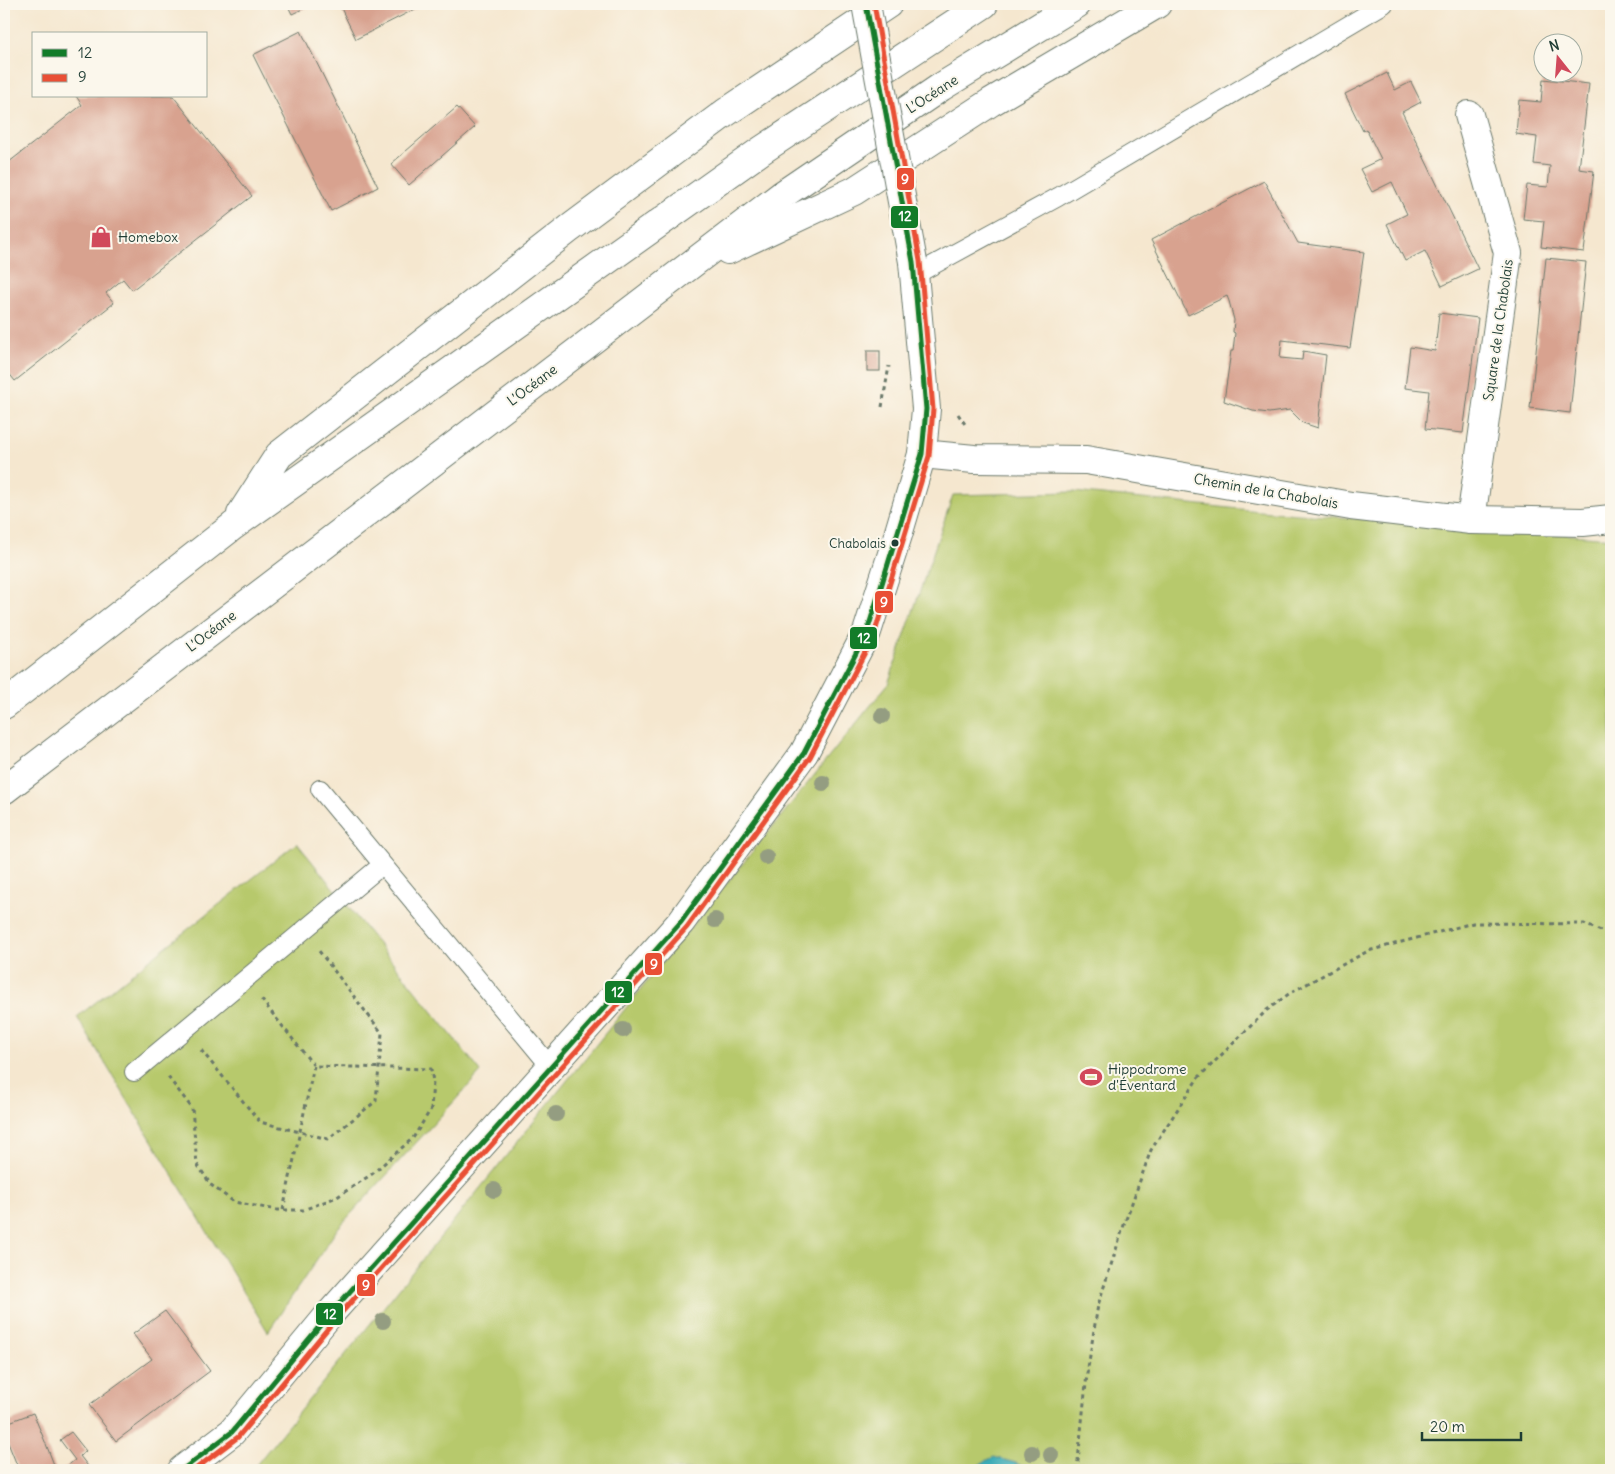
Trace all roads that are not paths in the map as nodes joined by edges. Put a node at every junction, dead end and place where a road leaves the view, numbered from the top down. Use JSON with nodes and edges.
{"nodes":[{"id":1,"x":866,"y":4,"type":"edge"},
{"id":2,"x":888,"y":4,"type":"edge"},
{"id":3,"x":984,"y":4,"type":"edge"},
{"id":4,"x":1077,"y":4,"type":"edge"},
{"id":5,"x":1157,"y":4,"type":"edge"},
{"id":6,"x":1384,"y":4,"type":"edge"},
{"id":7,"x":1469,"y":115,"type":"dead end"},
{"id":8,"x":913,"y":269,"type":"junction"},
{"id":9,"x":679,"y":273,"type":"junction"},
{"id":10,"x":922,"y":454,"type":"junction"},
{"id":11,"x":1611,"y":519,"type":"edge"},
{"id":12,"x":1471,"y":520,"type":"junction"},
{"id":13,"x":233,"y":526,"type":"junction"},
{"id":14,"x":4,"y":705,"type":"edge"},
{"id":15,"x":320,"y":789,"type":"dead end"},
{"id":16,"x":4,"y":790,"type":"edge"},
{"id":17,"x":382,"y":865,"type":"junction"},
{"id":18,"x":550,"y":1066,"type":"junction"},
{"id":19,"x":134,"y":1072,"type":"dead end"},
{"id":20,"x":182,"y":1470,"type":"edge"}],
"edges":[{"from":1,"to":8,"type":"main road","bridge":true},
{"from":2,"to":13,"type":"main road"},
{"from":3,"to":13,"type":"main road"},
{"from":4,"to":9,"type":"main road","name":"L’Océane"},
{"from":5,"to":9,"type":"main road"},
{"from":6,"to":8,"type":"lane"},
{"from":7,"to":12,"type":"main road","name":"Square de la Chabolais"},
{"from":8,"to":10,"type":"main road"},
{"from":9,"to":16,"type":"main road","name":"L’Océane"},
{"from":10,"to":12,"type":"main road","name":"Chemin de la Chabolais"},
{"from":10,"to":18,"type":"main road"},
{"from":11,"to":12,"type":"main road","name":"Chemin de la Chabolais"},
{"from":13,"to":14,"type":"main road"},
{"from":15,"to":17,"type":"lane"},
{"from":17,"to":18,"type":"lane"},
{"from":17,"to":19,"type":"lane"},
{"from":18,"to":20,"type":"main road"}]}
